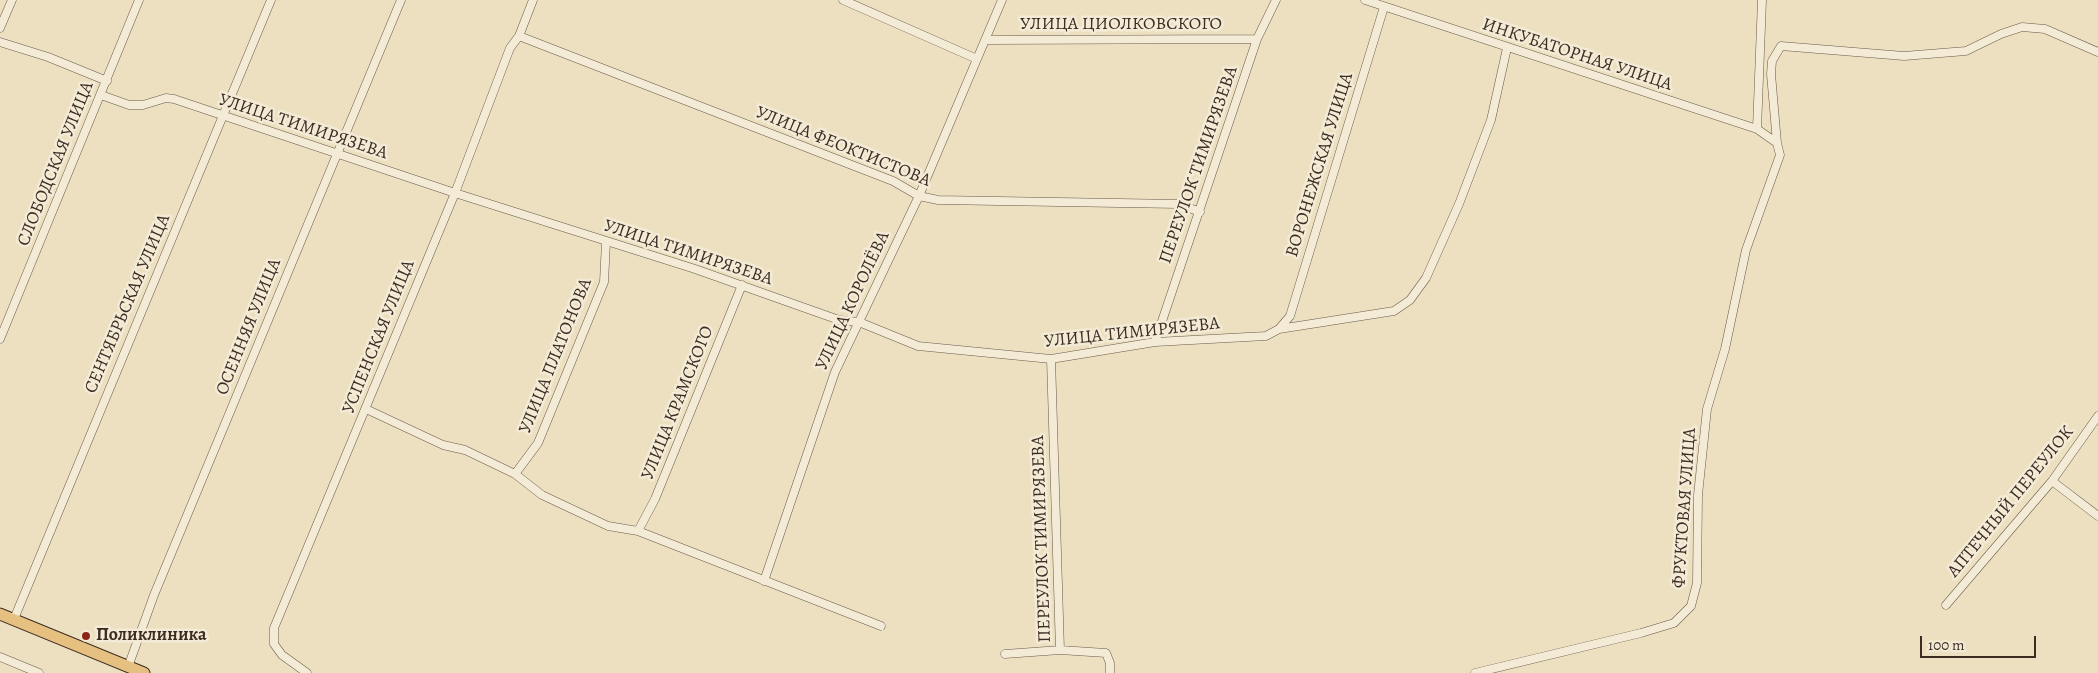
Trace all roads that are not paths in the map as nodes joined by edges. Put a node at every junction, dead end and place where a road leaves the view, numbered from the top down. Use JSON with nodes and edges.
{"nodes":[{"id":1,"x":12,"y":0,"type":"edge"},
{"id":2,"x":140,"y":0,"type":"edge"},
{"id":3,"x":271,"y":0,"type":"edge"},
{"id":4,"x":401,"y":0,"type":"edge"},
{"id":5,"x":533,"y":0,"type":"edge"},
{"id":6,"x":843,"y":0,"type":"edge"},
{"id":7,"x":1002,"y":0,"type":"edge"},
{"id":8,"x":1276,"y":0,"type":"edge"},
{"id":9,"x":1365,"y":0,"type":"edge"},
{"id":10,"x":1762,"y":0,"type":"edge"},
{"id":11,"x":1384,"y":7,"type":"junction"},
{"id":12,"x":0,"y":28,"type":"edge"},
{"id":13,"x":519,"y":36,"type":"junction"},
{"id":14,"x":1257,"y":39,"type":"junction"},
{"id":15,"x":986,"y":40,"type":"junction"},
{"id":16,"x":0,"y":42,"type":"edge"},
{"id":17,"x":1507,"y":48,"type":"junction"},
{"id":18,"x":2098,"y":52,"type":"edge"},
{"id":19,"x":977,"y":59,"type":"junction"},
{"id":20,"x":107,"y":81,"type":"junction"},
{"id":21,"x":101,"y":95,"type":"junction"},
{"id":22,"x":223,"y":116,"type":"junction"},
{"id":23,"x":1757,"y":129,"type":"junction"},
{"id":24,"x":1777,"y":143,"type":"junction"},
{"id":25,"x":336,"y":154,"type":"junction"},
{"id":26,"x":455,"y":193,"type":"junction"},
{"id":27,"x":919,"y":196,"type":"junction"},
{"id":28,"x":1200,"y":212,"type":"junction"},
{"id":29,"x":606,"y":242,"type":"junction"},
{"id":30,"x":742,"y":285,"type":"junction"},
{"id":31,"x":859,"y":322,"type":"junction"},
{"id":32,"x":1279,"y":329,"type":"junction"},
{"id":33,"x":0,"y":338,"type":"edge"},
{"id":34,"x":1155,"y":342,"type":"junction"},
{"id":35,"x":1051,"y":359,"type":"junction"},
{"id":36,"x":366,"y":409,"type":"junction"},
{"id":37,"x":2098,"y":416,"type":"edge"},
{"id":38,"x":515,"y":474,"type":"junction"},
{"id":39,"x":2052,"y":481,"type":"junction"},
{"id":40,"x":2098,"y":516,"type":"edge"},
{"id":41,"x":638,"y":531,"type":"junction"},
{"id":42,"x":764,"y":581,"type":"junction"},
{"id":43,"x":1946,"y":605,"type":"dead end"},
{"id":44,"x":0,"y":614,"type":"edge"},
{"id":45,"x":14,"y":620,"type":"junction"},
{"id":46,"x":881,"y":626,"type":"dead end"},
{"id":47,"x":1060,"y":650,"type":"junction"},
{"id":48,"x":1004,"y":654,"type":"dead end"},
{"id":49,"x":0,"y":658,"type":"edge"},
{"id":50,"x":128,"y":666,"type":"junction"},
{"id":51,"x":39,"y":673,"type":"edge"},
{"id":52,"x":144,"y":673,"type":"edge"},
{"id":53,"x":307,"y":673,"type":"edge"},
{"id":54,"x":1110,"y":673,"type":"edge"},
{"id":55,"x":1475,"y":673,"type":"edge"}],
"edges":[{"from":1,"to":12,"type":"street"},
{"from":2,"to":20,"type":"street","name":"СЛОБОДСКАЯ УЛИЦА"},
{"from":3,"to":22,"type":"street","name":"СЕНТЯБРЬСКАЯ УЛИЦА"},
{"from":4,"to":25,"type":"street","name":"ОСЕННЯЯ УЛИЦА"},
{"from":5,"to":13,"type":"street","name":"УСПЕНСКАЯ УЛИЦА"},
{"from":6,"to":19,"type":"street"},
{"from":7,"to":15,"type":"street","name":"УЛИЦА КОРОЛЁВА"},
{"from":8,"to":14,"type":"street","name":"ПЕРЕУЛОК ТИМИРЯЗЕВА"},
{"from":9,"to":11,"type":"street","name":"ИНКУБАТОРНАЯ УЛИЦА"},
{"from":10,"to":23,"type":"street"},
{"from":11,"to":17,"type":"street","name":"ИНКУБАТОРНАЯ УЛИЦА"},
{"from":11,"to":32,"type":"street","name":"ВОРОНЕЖСКАЯ УЛИЦА"},
{"from":13,"to":26,"type":"street","name":"УСПЕНСКАЯ УЛИЦА"},
{"from":13,"to":27,"type":"street","name":"УЛИЦА ФЕОКТИСТОВА"},
{"from":14,"to":15,"type":"street","name":"УЛИЦА ЦИОЛКОВСКОГО"},
{"from":14,"to":28,"type":"street","name":"ПЕРЕУЛОК ТИМИРЯЗЕВА"},
{"from":15,"to":19,"type":"street","name":"УЛИЦА КОРОЛЁВА"},
{"from":16,"to":20,"type":"street"},
{"from":17,"to":23,"type":"street","name":"ИНКУБАТОРНАЯ УЛИЦА"},
{"from":17,"to":32,"type":"street","name":"УЛИЦА ТИМИРЯЗЕВА"},
{"from":18,"to":24,"type":"street","name":"ФРУКТОВАЯ УЛИЦА"},
{"from":19,"to":27,"type":"street","name":"УЛИЦА КОРОЛЁВА"},
{"from":20,"to":21,"type":"street","name":"СЛОБОДСКАЯ УЛИЦА"},
{"from":21,"to":22,"type":"street","name":"УЛИЦА ТИМИРЯЗЕВА"},
{"from":21,"to":33,"type":"street","name":"СЛОБОДСКАЯ УЛИЦА"},
{"from":22,"to":25,"type":"street","name":"УЛИЦА ТИМИРЯЗЕВА"},
{"from":22,"to":45,"type":"street","name":"СЕНТЯБРЬСКАЯ УЛИЦА"},
{"from":23,"to":24,"type":"street","name":"ИНКУБАТОРНАЯ УЛИЦА"},
{"from":24,"to":55,"type":"street","name":"ФРУКТОВАЯ УЛИЦА"},
{"from":25,"to":26,"type":"street","name":"УЛИЦА ТИМИРЯЗЕВА"},
{"from":25,"to":50,"type":"street","name":"ОСЕННЯЯ УЛИЦА"},
{"from":26,"to":29,"type":"street","name":"УЛИЦА ТИМИРЯЗЕВА"},
{"from":26,"to":36,"type":"street","name":"УСПЕНСКАЯ УЛИЦА"},
{"from":27,"to":28,"type":"street","name":"УЛИЦА ФЕОКТИСТОВА"},
{"from":27,"to":31,"type":"street","name":"УЛИЦА КОРОЛЁВА"},
{"from":28,"to":34,"type":"street","name":"ПЕРЕУЛОК ТИМИРЯЗЕВА"},
{"from":29,"to":30,"type":"street","name":"УЛИЦА ТИМИРЯЗЕВА"},
{"from":29,"to":38,"type":"street","name":"УЛИЦА ПЛАТОНОВА"},
{"from":30,"to":31,"type":"street","name":"УЛИЦА ТИМИРЯЗЕВА"},
{"from":30,"to":41,"type":"street","name":"УЛИЦА КРАМСКОГО"},
{"from":31,"to":35,"type":"street","name":"УЛИЦА ТИМИРЯЗЕВА"},
{"from":31,"to":42,"type":"street","name":"УЛИЦА КОРОЛЁВА"},
{"from":32,"to":34,"type":"street","name":"УЛИЦА ТИМИРЯЗЕВА"},
{"from":34,"to":35,"type":"street","name":"УЛИЦА ТИМИРЯЗЕВА"},
{"from":35,"to":47,"type":"street","name":"ПЕРЕУЛОК ТИМИРЯЗЕВА"},
{"from":36,"to":38,"type":"street"},
{"from":36,"to":53,"type":"street","name":"УСПЕНСКАЯ УЛИЦА"},
{"from":37,"to":39,"type":"street","name":"АПТЕЧНЫЙ ПЕРЕУЛОК"},
{"from":38,"to":41,"type":"street"},
{"from":39,"to":40,"type":"street"},
{"from":39,"to":43,"type":"street","name":"АПТЕЧНЫЙ ПЕРЕУЛОК"},
{"from":41,"to":42,"type":"street"},
{"from":42,"to":46,"type":"street"},
{"from":44,"to":45,"type":"main road"},
{"from":45,"to":50,"type":"main road"},
{"from":47,"to":48,"type":"street"},
{"from":47,"to":54,"type":"street","name":"ПЕРЕУЛОК ТИМИРЯЗЕВА"},
{"from":49,"to":51,"type":"street"},
{"from":50,"to":52,"type":"main road"}]}
